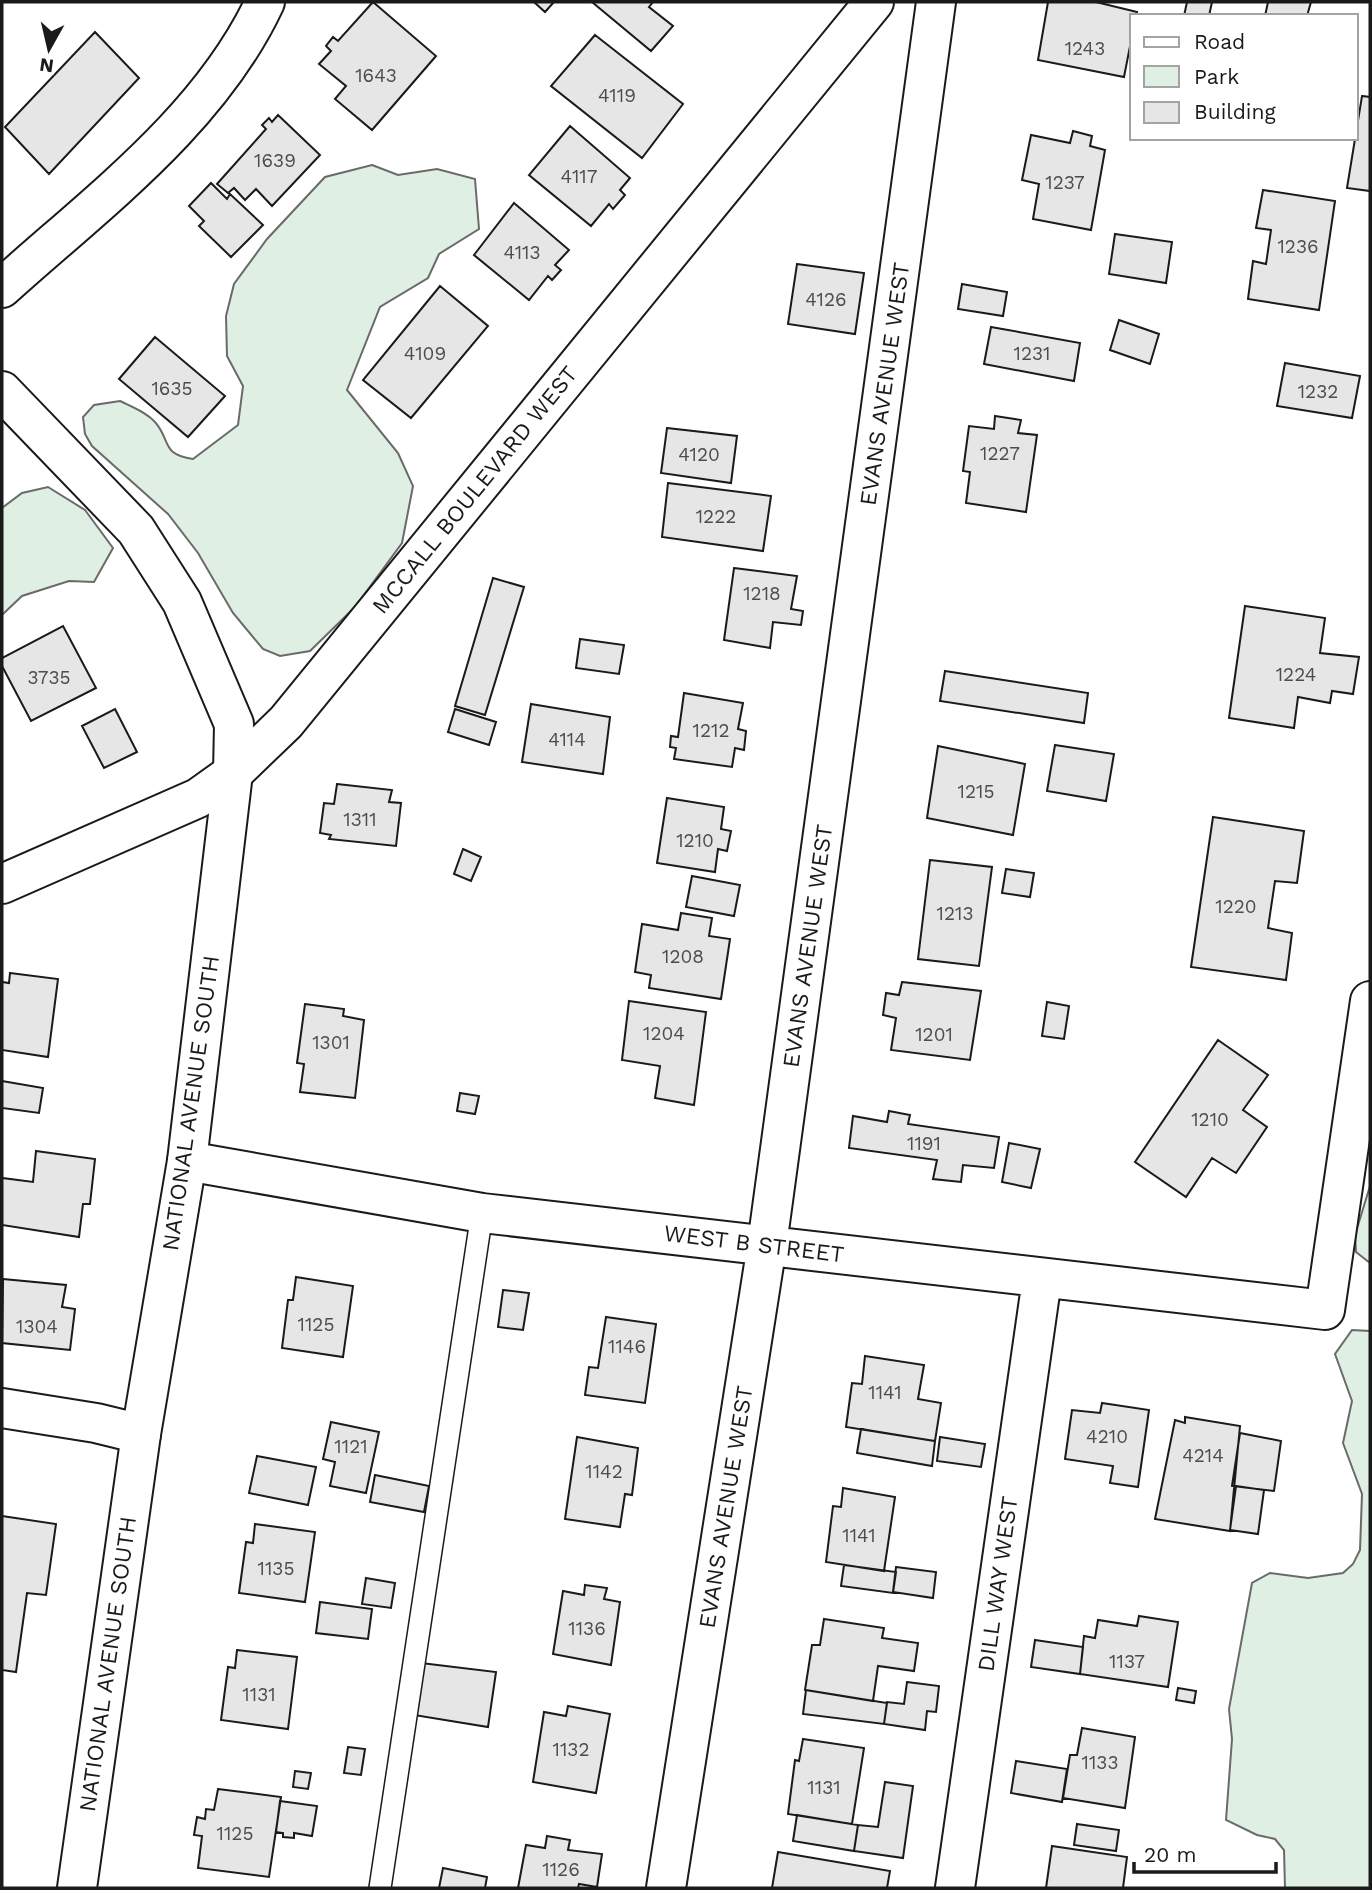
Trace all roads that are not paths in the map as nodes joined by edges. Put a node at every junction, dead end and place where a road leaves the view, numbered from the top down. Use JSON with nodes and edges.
{"nodes":[{"id":1,"x":265,"y":2,"type":"edge"},
{"id":2,"x":874,"y":2,"type":"edge"},
{"id":3,"x":936,"y":2,"type":"edge"},
{"id":4,"x":2,"y":288,"type":"edge"},
{"id":5,"x":2,"y":391,"type":"edge"},
{"id":6,"x":233,"y":774,"type":"junction"},
{"id":7,"x":2,"y":884,"type":"edge"},
{"id":8,"x":1370,"y":1002,"type":"edge"},
{"id":9,"x":187,"y":1161,"type":"junction"},
{"id":10,"x":482,"y":1213,"type":"junction"},
{"id":11,"x":767,"y":1245,"type":"junction"},
{"id":12,"x":1042,"y":1279,"type":"junction"},
{"id":13,"x":2,"y":1408,"type":"edge"},
{"id":14,"x":141,"y":1434,"type":"junction"},
{"id":15,"x":76,"y":1888,"type":"edge"},
{"id":16,"x":380,"y":1888,"type":"edge"},
{"id":17,"x":666,"y":1888,"type":"edge"},
{"id":18,"x":955,"y":1888,"type":"edge"}],
"edges":[{"from":1,"to":4,"type":"street"},
{"from":2,"to":6,"type":"street","name":"MCCALL BOULEVARD WEST"},
{"from":3,"to":11,"type":"street","name":"EVANS AVENUE WEST"},
{"from":5,"to":6,"type":"street","name":"NATIONAL AVENUE SOUTH"},
{"from":6,"to":7,"type":"street","name":"MCCALL BOULEVARD WEST"},
{"from":6,"to":9,"type":"street","name":"NATIONAL AVENUE SOUTH"},
{"from":8,"to":12,"type":"street","name":"WEST B STREET"},
{"from":9,"to":10,"type":"street","name":"WEST B STREET"},
{"from":9,"to":14,"type":"street","name":"NATIONAL AVENUE SOUTH"},
{"from":10,"to":11,"type":"street","name":"WEST B STREET"},
{"from":10,"to":16,"type":"lane"},
{"from":11,"to":12,"type":"street","name":"WEST B STREET"},
{"from":11,"to":17,"type":"street","name":"EVANS AVENUE WEST"},
{"from":12,"to":18,"type":"street","name":"DILL WAY WEST"},
{"from":13,"to":14,"type":"street"},
{"from":14,"to":15,"type":"street","name":"NATIONAL AVENUE SOUTH"}]}
